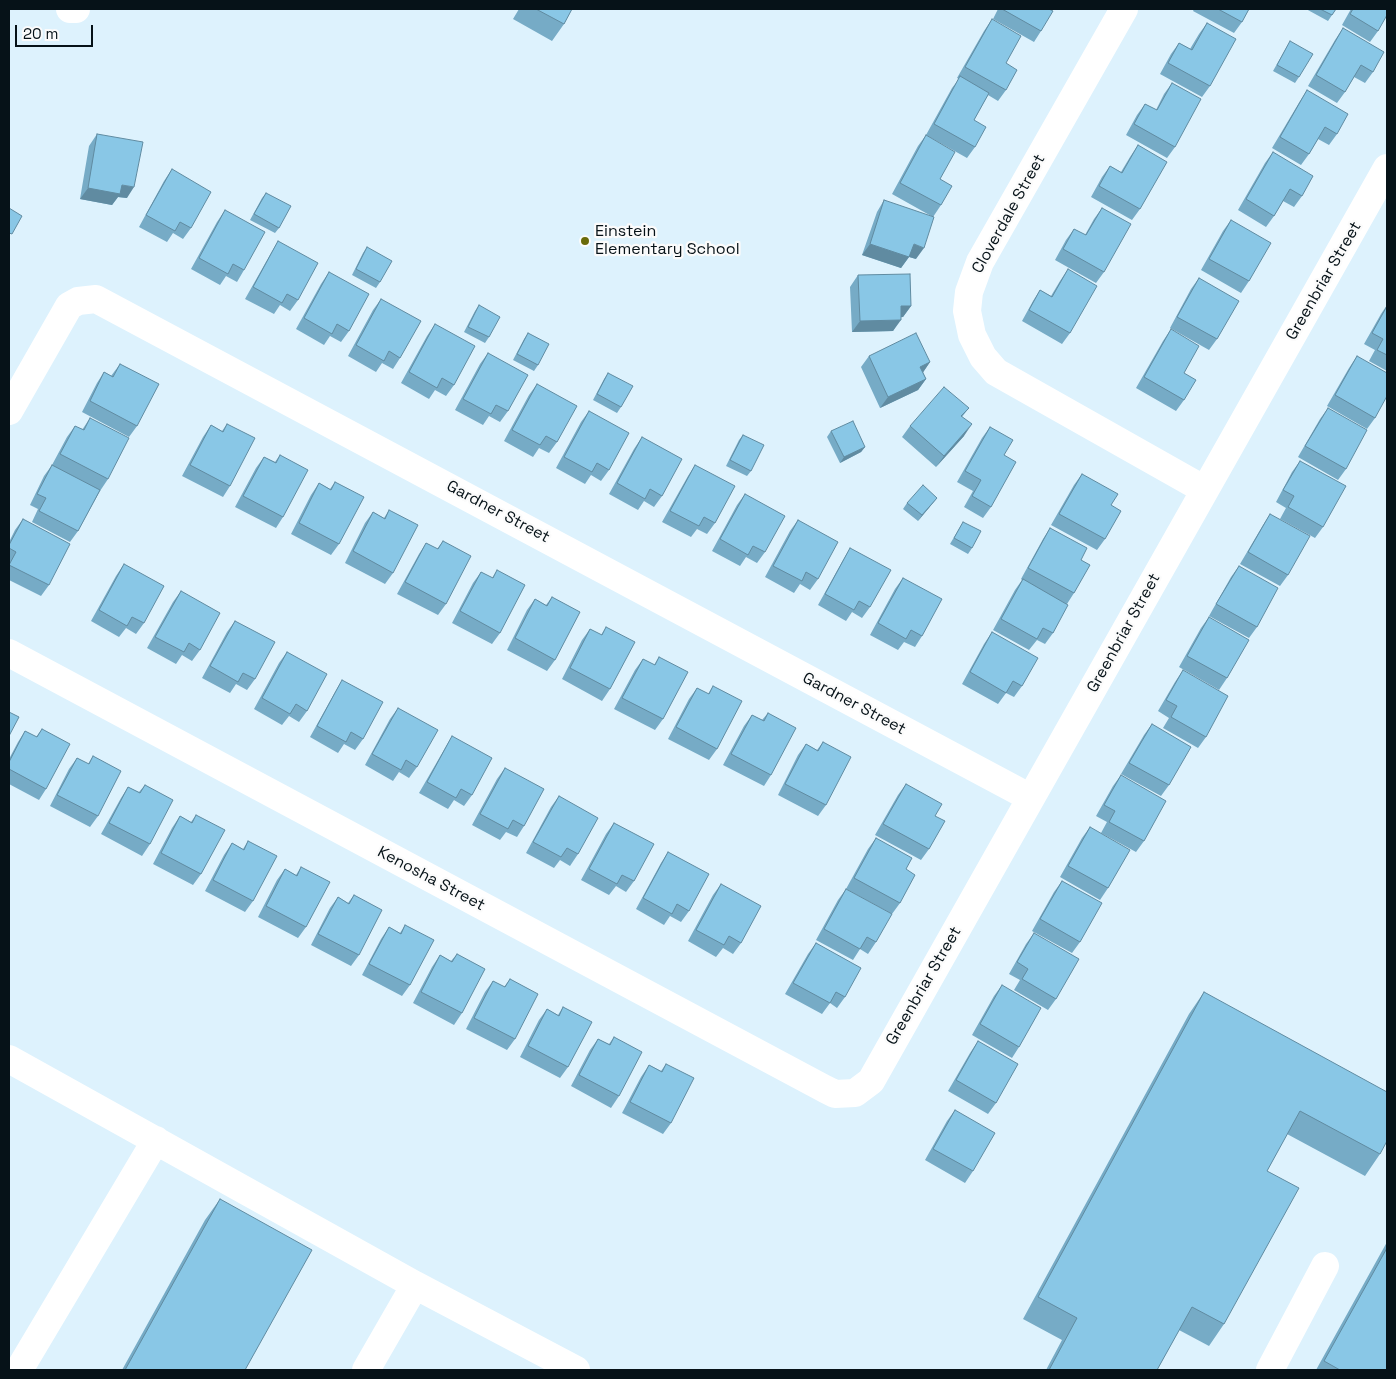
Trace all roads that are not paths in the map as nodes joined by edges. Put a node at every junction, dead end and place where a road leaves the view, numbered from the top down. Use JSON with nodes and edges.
{"nodes":[{"id":1,"x":70,"y":9,"type":"edge"},
{"id":2,"x":76,"y":9,"type":"edge"},
{"id":3,"x":1124,"y":9,"type":"edge"},
{"id":4,"x":1387,"y":168,"type":"edge"},
{"id":5,"x":9,"y":411,"type":"edge"},
{"id":6,"x":1206,"y":490,"type":"junction"},
{"id":7,"x":9,"y":654,"type":"edge"},
{"id":8,"x":1031,"y":798,"type":"junction"},
{"id":9,"x":9,"y":1059,"type":"edge"},
{"id":10,"x":855,"y":1093,"type":"joint"},
{"id":11,"x":156,"y":1140,"type":"junction"},
{"id":12,"x":1325,"y":1266,"type":"dead end"},
{"id":13,"x":415,"y":1285,"type":"junction"},
{"id":14,"x":19,"y":1370,"type":"edge"},
{"id":15,"x":366,"y":1370,"type":"edge"},
{"id":16,"x":576,"y":1370,"type":"edge"},
{"id":17,"x":1270,"y":1370,"type":"edge"}],
"edges":[{"from":1,"to":2,"type":"street"},
{"from":3,"to":6,"type":"street","name":"Cloverdale Street"},
{"from":4,"to":6,"type":"street","name":"Greenbriar Street"},
{"from":5,"to":8,"type":"street","name":"Gardner Street"},
{"from":6,"to":8,"type":"street","name":"Greenbriar Street"},
{"from":7,"to":10,"type":"street","name":"Kenosha Street"},
{"from":8,"to":10,"type":"street","name":"Greenbriar Street"},
{"from":9,"to":11,"type":"street"},
{"from":11,"to":13,"type":"street"},
{"from":11,"to":14,"type":"street"},
{"from":12,"to":17,"type":"street"},
{"from":13,"to":15,"type":"street"},
{"from":13,"to":16,"type":"street"}]}
